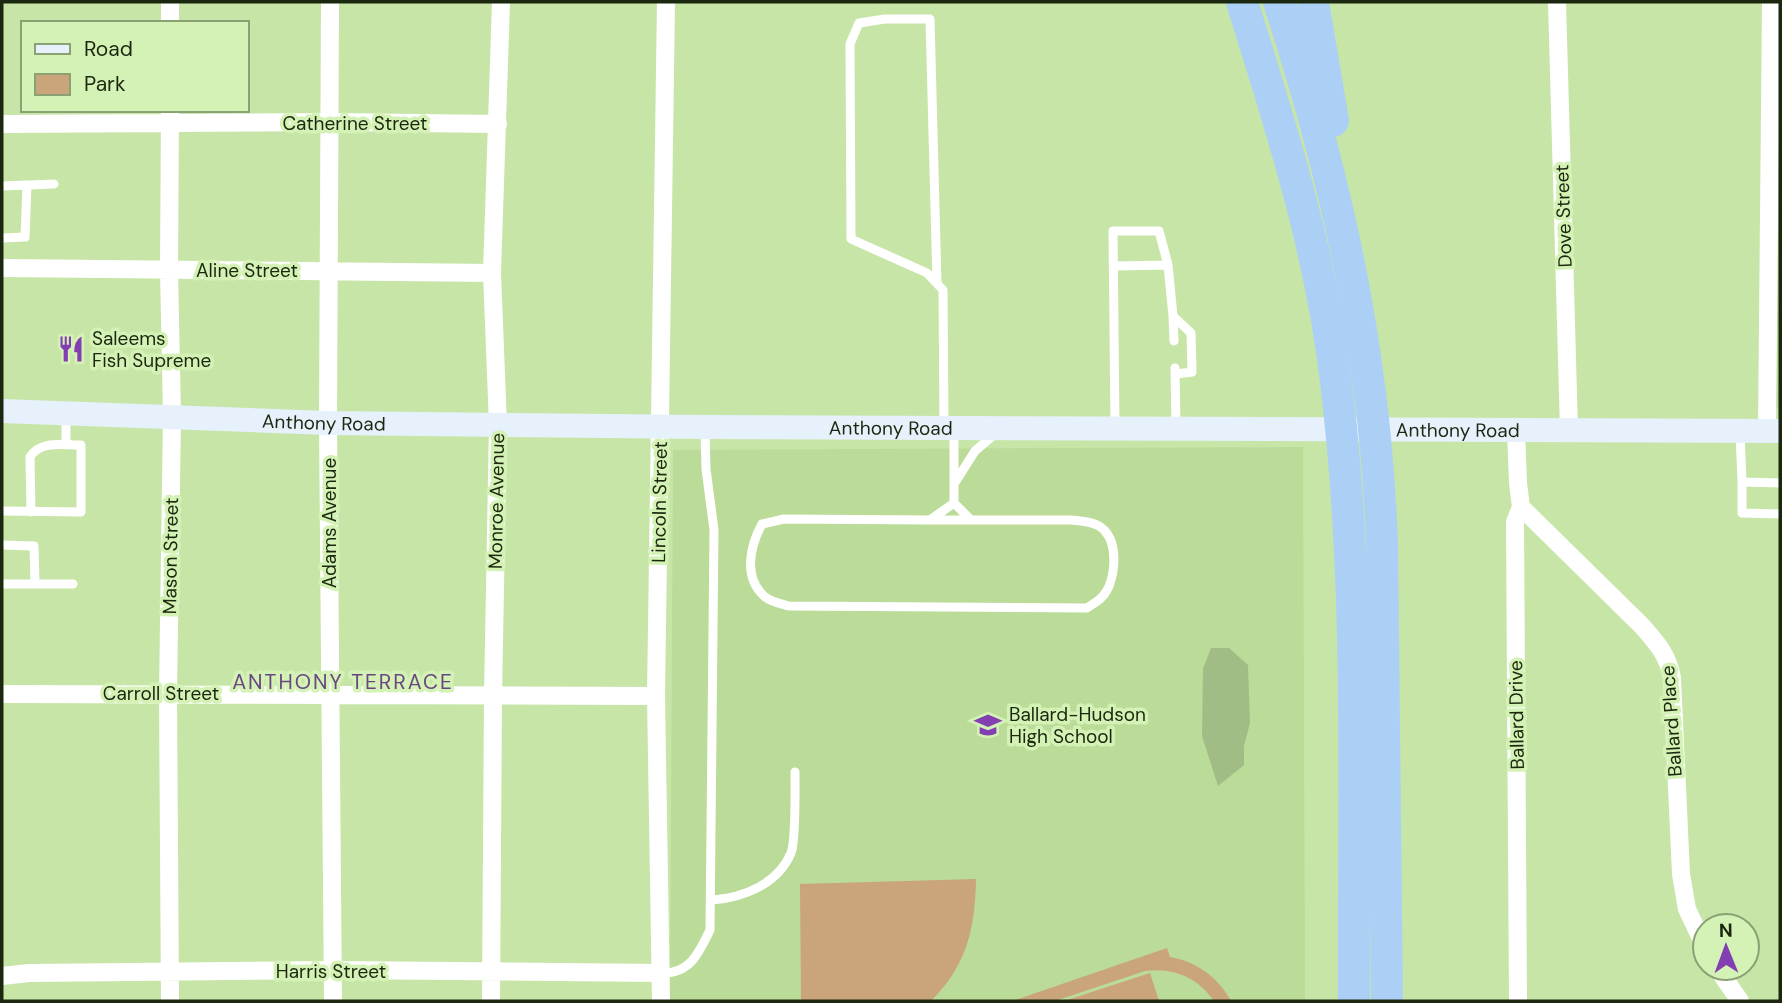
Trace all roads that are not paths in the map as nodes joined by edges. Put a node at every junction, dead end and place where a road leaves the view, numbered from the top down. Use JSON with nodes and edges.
{"nodes":[{"id":1,"x":170,"y":2,"type":"edge"},
{"id":2,"x":330,"y":2,"type":"edge"},
{"id":3,"x":501,"y":2,"type":"edge"},
{"id":4,"x":666,"y":2,"type":"edge"},
{"id":5,"x":1225,"y":2,"type":"edge"},
{"id":6,"x":1242,"y":2,"type":"edge"},
{"id":7,"x":1279,"y":2,"type":"edge"},
{"id":8,"x":1313,"y":2,"type":"edge"},
{"id":9,"x":1557,"y":2,"type":"edge"},
{"id":10,"x":1771,"y":2,"type":"edge"},
{"id":11,"x":170,"y":21,"type":"edge"},
{"id":12,"x":1775,"y":104,"type":"edge"},
{"id":13,"x":170,"y":116,"type":"edge"},
{"id":14,"x":331,"y":122,"type":"junction"},
{"id":15,"x":2,"y":124,"type":"edge"},
{"id":16,"x":498,"y":124,"type":"junction"},
{"id":17,"x":1293,"y":165,"type":"junction"},
{"id":18,"x":54,"y":184,"type":"dead end"},
{"id":19,"x":27,"y":185,"type":"junction"},
{"id":20,"x":2,"y":186,"type":"edge"},
{"id":21,"x":1342,"y":223,"type":"junction"},
{"id":22,"x":2,"y":238,"type":"edge"},
{"id":23,"x":1168,"y":265,"type":"junction"},
{"id":24,"x":1114,"y":266,"type":"junction"},
{"id":25,"x":2,"y":268,"type":"edge"},
{"id":26,"x":169,"y":270,"type":"junction"},
{"id":27,"x":330,"y":270,"type":"junction"},
{"id":28,"x":492,"y":273,"type":"junction"},
{"id":29,"x":1774,"y":279,"type":"edge"},
{"id":30,"x":937,"y":283,"type":"junction"},
{"id":31,"x":1173,"y":316,"type":"junction"},
{"id":32,"x":1174,"y":341,"type":"dead end"},
{"id":33,"x":2,"y":411,"type":"edge"},
{"id":34,"x":65,"y":415,"type":"junction"},
{"id":35,"x":172,"y":416,"type":"junction"},
{"id":36,"x":328,"y":423,"type":"junction"},
{"id":37,"x":498,"y":425,"type":"junction"},
{"id":38,"x":661,"y":426,"type":"junction"},
{"id":39,"x":705,"y":427,"type":"junction"},
{"id":40,"x":949,"y":428,"type":"junction"},
{"id":41,"x":1003,"y":428,"type":"junction"},
{"id":42,"x":1115,"y":428,"type":"junction"},
{"id":43,"x":1176,"y":429,"type":"junction"},
{"id":44,"x":1569,"y":430,"type":"junction"},
{"id":45,"x":1516,"y":431,"type":"junction"},
{"id":46,"x":1740,"y":431,"type":"junction"},
{"id":47,"x":1774,"y":431,"type":"edge"},
{"id":48,"x":66,"y":445,"type":"junction"},
{"id":49,"x":1742,"y":482,"type":"junction"},
{"id":50,"x":1780,"y":484,"type":"edge"},
{"id":51,"x":954,"y":486,"type":"junction"},
{"id":52,"x":954,"y":503,"type":"junction"},
{"id":53,"x":1521,"y":507,"type":"junction"},
{"id":54,"x":2,"y":512,"type":"edge"},
{"id":55,"x":31,"y":512,"type":"junction"},
{"id":56,"x":1780,"y":514,"type":"edge"},
{"id":57,"x":930,"y":520,"type":"junction"},
{"id":58,"x":971,"y":520,"type":"junction"},
{"id":59,"x":2,"y":545,"type":"edge"},
{"id":60,"x":2,"y":583,"type":"edge"},
{"id":61,"x":34,"y":584,"type":"junction"},
{"id":62,"x":73,"y":584,"type":"dead end"},
{"id":63,"x":168,"y":693,"type":"junction"},
{"id":64,"x":2,"y":694,"type":"edge"},
{"id":65,"x":329,"y":694,"type":"junction"},
{"id":66,"x":656,"y":695,"type":"junction"},
{"id":67,"x":493,"y":696,"type":"junction"},
{"id":68,"x":795,"y":772,"type":"dead end"},
{"id":69,"x":712,"y":901,"type":"junction"},
{"id":70,"x":1691,"y":917,"type":"edge"},
{"id":71,"x":333,"y":970,"type":"junction"},
{"id":72,"x":490,"y":971,"type":"junction"},
{"id":73,"x":170,"y":972,"type":"junction"},
{"id":74,"x":661,"y":973,"type":"junction"},
{"id":75,"x":2,"y":976,"type":"edge"},
{"id":76,"x":1727,"y":982,"type":"edge"},
{"id":77,"x":170,"y":1001,"type":"edge"},
{"id":78,"x":333,"y":1001,"type":"edge"},
{"id":79,"x":491,"y":1001,"type":"edge"},
{"id":80,"x":661,"y":1001,"type":"edge"},
{"id":81,"x":1354,"y":1001,"type":"edge"},
{"id":82,"x":1387,"y":1001,"type":"edge"},
{"id":83,"x":1518,"y":1001,"type":"edge"},
{"id":84,"x":1740,"y":1001,"type":"edge"}],
"edges":[{"from":1,"to":11,"type":"street"},
{"from":2,"to":14,"type":"street","name":"Adams Avenue"},
{"from":3,"to":16,"type":"street","name":"Monroe Avenue"},
{"from":4,"to":38,"type":"street","name":"Lincoln Street"},
{"from":5,"to":17,"type":"highway"},
{"from":6,"to":17,"type":"highway"},
{"from":7,"to":21,"type":"highway"},
{"from":8,"to":21,"type":"highway"},
{"from":9,"to":44,"type":"street","name":"Dove Street"},
{"from":10,"to":12,"type":"street"},
{"from":12,"to":29,"type":"street"},
{"from":13,"to":14,"type":"street","name":"Catherine Street"},
{"from":13,"to":15,"type":"street","name":"Catherine Street"},
{"from":13,"to":26,"type":"street","name":"Mason Street"},
{"from":14,"to":16,"type":"street","name":"Catherine Street"},
{"from":14,"to":27,"type":"street","name":"Adams Avenue"},
{"from":16,"to":28,"type":"street","name":"Monroe Avenue"},
{"from":17,"to":81,"type":"highway"},
{"from":18,"to":19,"type":"lane"},
{"from":19,"to":20,"type":"lane"},
{"from":19,"to":22,"type":"lane"},
{"from":21,"to":82,"type":"highway"},
{"from":23,"to":24,"type":"lane"},
{"from":23,"to":24,"type":"lane"},
{"from":23,"to":31,"type":"lane"},
{"from":24,"to":42,"type":"lane"},
{"from":25,"to":26,"type":"street","name":"Aline Street"},
{"from":26,"to":27,"type":"street","name":"Aline Street"},
{"from":26,"to":35,"type":"street","name":"Mason Street"},
{"from":27,"to":28,"type":"street","name":"Aline Street"},
{"from":27,"to":36,"type":"street","name":"Adams Avenue"},
{"from":28,"to":37,"type":"street","name":"Monroe Avenue"},
{"from":29,"to":47,"type":"street"},
{"from":30,"to":30,"type":"lane"},
{"from":30,"to":40,"type":"lane"},
{"from":31,"to":32,"type":"lane"},
{"from":31,"to":43,"type":"lane"},
{"from":33,"to":34,"type":"street","name":"Anthony Road"},
{"from":34,"to":35,"type":"street","name":"Anthony Road"},
{"from":34,"to":48,"type":"lane"},
{"from":35,"to":36,"type":"street","name":"Anthony Road"},
{"from":35,"to":63,"type":"street","name":"Mason Street"},
{"from":36,"to":37,"type":"street","name":"Anthony Road"},
{"from":36,"to":65,"type":"street","name":"Adams Avenue"},
{"from":37,"to":38,"type":"street","name":"Anthony Road"},
{"from":37,"to":67,"type":"street","name":"Monroe Avenue"},
{"from":38,"to":39,"type":"street","name":"Anthony Road"},
{"from":38,"to":66,"type":"street","name":"Lincoln Street"},
{"from":39,"to":40,"type":"street","name":"Anthony Road"},
{"from":39,"to":69,"type":"lane"},
{"from":40,"to":41,"type":"street","name":"Anthony Road"},
{"from":40,"to":51,"type":"lane"},
{"from":41,"to":42,"type":"street","name":"Anthony Road"},
{"from":41,"to":51,"type":"lane"},
{"from":42,"to":43,"type":"street","name":"Anthony Road"},
{"from":43,"to":45,"type":"street","name":"Anthony Road"},
{"from":44,"to":45,"type":"street","name":"Anthony Road"},
{"from":44,"to":46,"type":"street","name":"Anthony Road"},
{"from":45,"to":53,"type":"street","name":"Ballard Drive"},
{"from":46,"to":47,"type":"street","name":"Anthony Road"},
{"from":46,"to":49,"type":"lane"},
{"from":48,"to":55,"type":"lane"},
{"from":48,"to":55,"type":"lane"},
{"from":49,"to":50,"type":"lane"},
{"from":49,"to":56,"type":"lane"},
{"from":51,"to":52,"type":"lane"},
{"from":52,"to":57,"type":"lane"},
{"from":52,"to":58,"type":"lane"},
{"from":53,"to":70,"type":"street","name":"Ballard Place"},
{"from":53,"to":83,"type":"street","name":"Ballard Drive"},
{"from":54,"to":55,"type":"lane"},
{"from":57,"to":58,"type":"lane"},
{"from":57,"to":58,"type":"lane"},
{"from":59,"to":61,"type":"lane"},
{"from":60,"to":61,"type":"lane"},
{"from":61,"to":62,"type":"lane"},
{"from":63,"to":64,"type":"street","name":"Carroll Street"},
{"from":63,"to":65,"type":"street","name":"Carroll Street"},
{"from":63,"to":73,"type":"street","name":"Mason Street"},
{"from":65,"to":67,"type":"street","name":"Carroll Street"},
{"from":65,"to":71,"type":"street","name":"Adams Avenue"},
{"from":66,"to":67,"type":"street","name":"Carroll Street"},
{"from":66,"to":74,"type":"street","name":"Lincoln Street"},
{"from":67,"to":72,"type":"street","name":"Monroe Avenue"},
{"from":68,"to":69,"type":"lane"},
{"from":69,"to":74,"type":"lane"},
{"from":71,"to":72,"type":"street","name":"Harris Street"},
{"from":71,"to":73,"type":"street","name":"Harris Street"},
{"from":71,"to":78,"type":"street","name":"Adams Avenue"},
{"from":72,"to":74,"type":"street","name":"Harris Street"},
{"from":72,"to":79,"type":"street","name":"Monroe Avenue"},
{"from":73,"to":75,"type":"street","name":"Harris Street"},
{"from":73,"to":77,"type":"street","name":"Mason Street"},
{"from":74,"to":80,"type":"street","name":"Lincoln Street"},
{"from":76,"to":84,"type":"street"}]}
